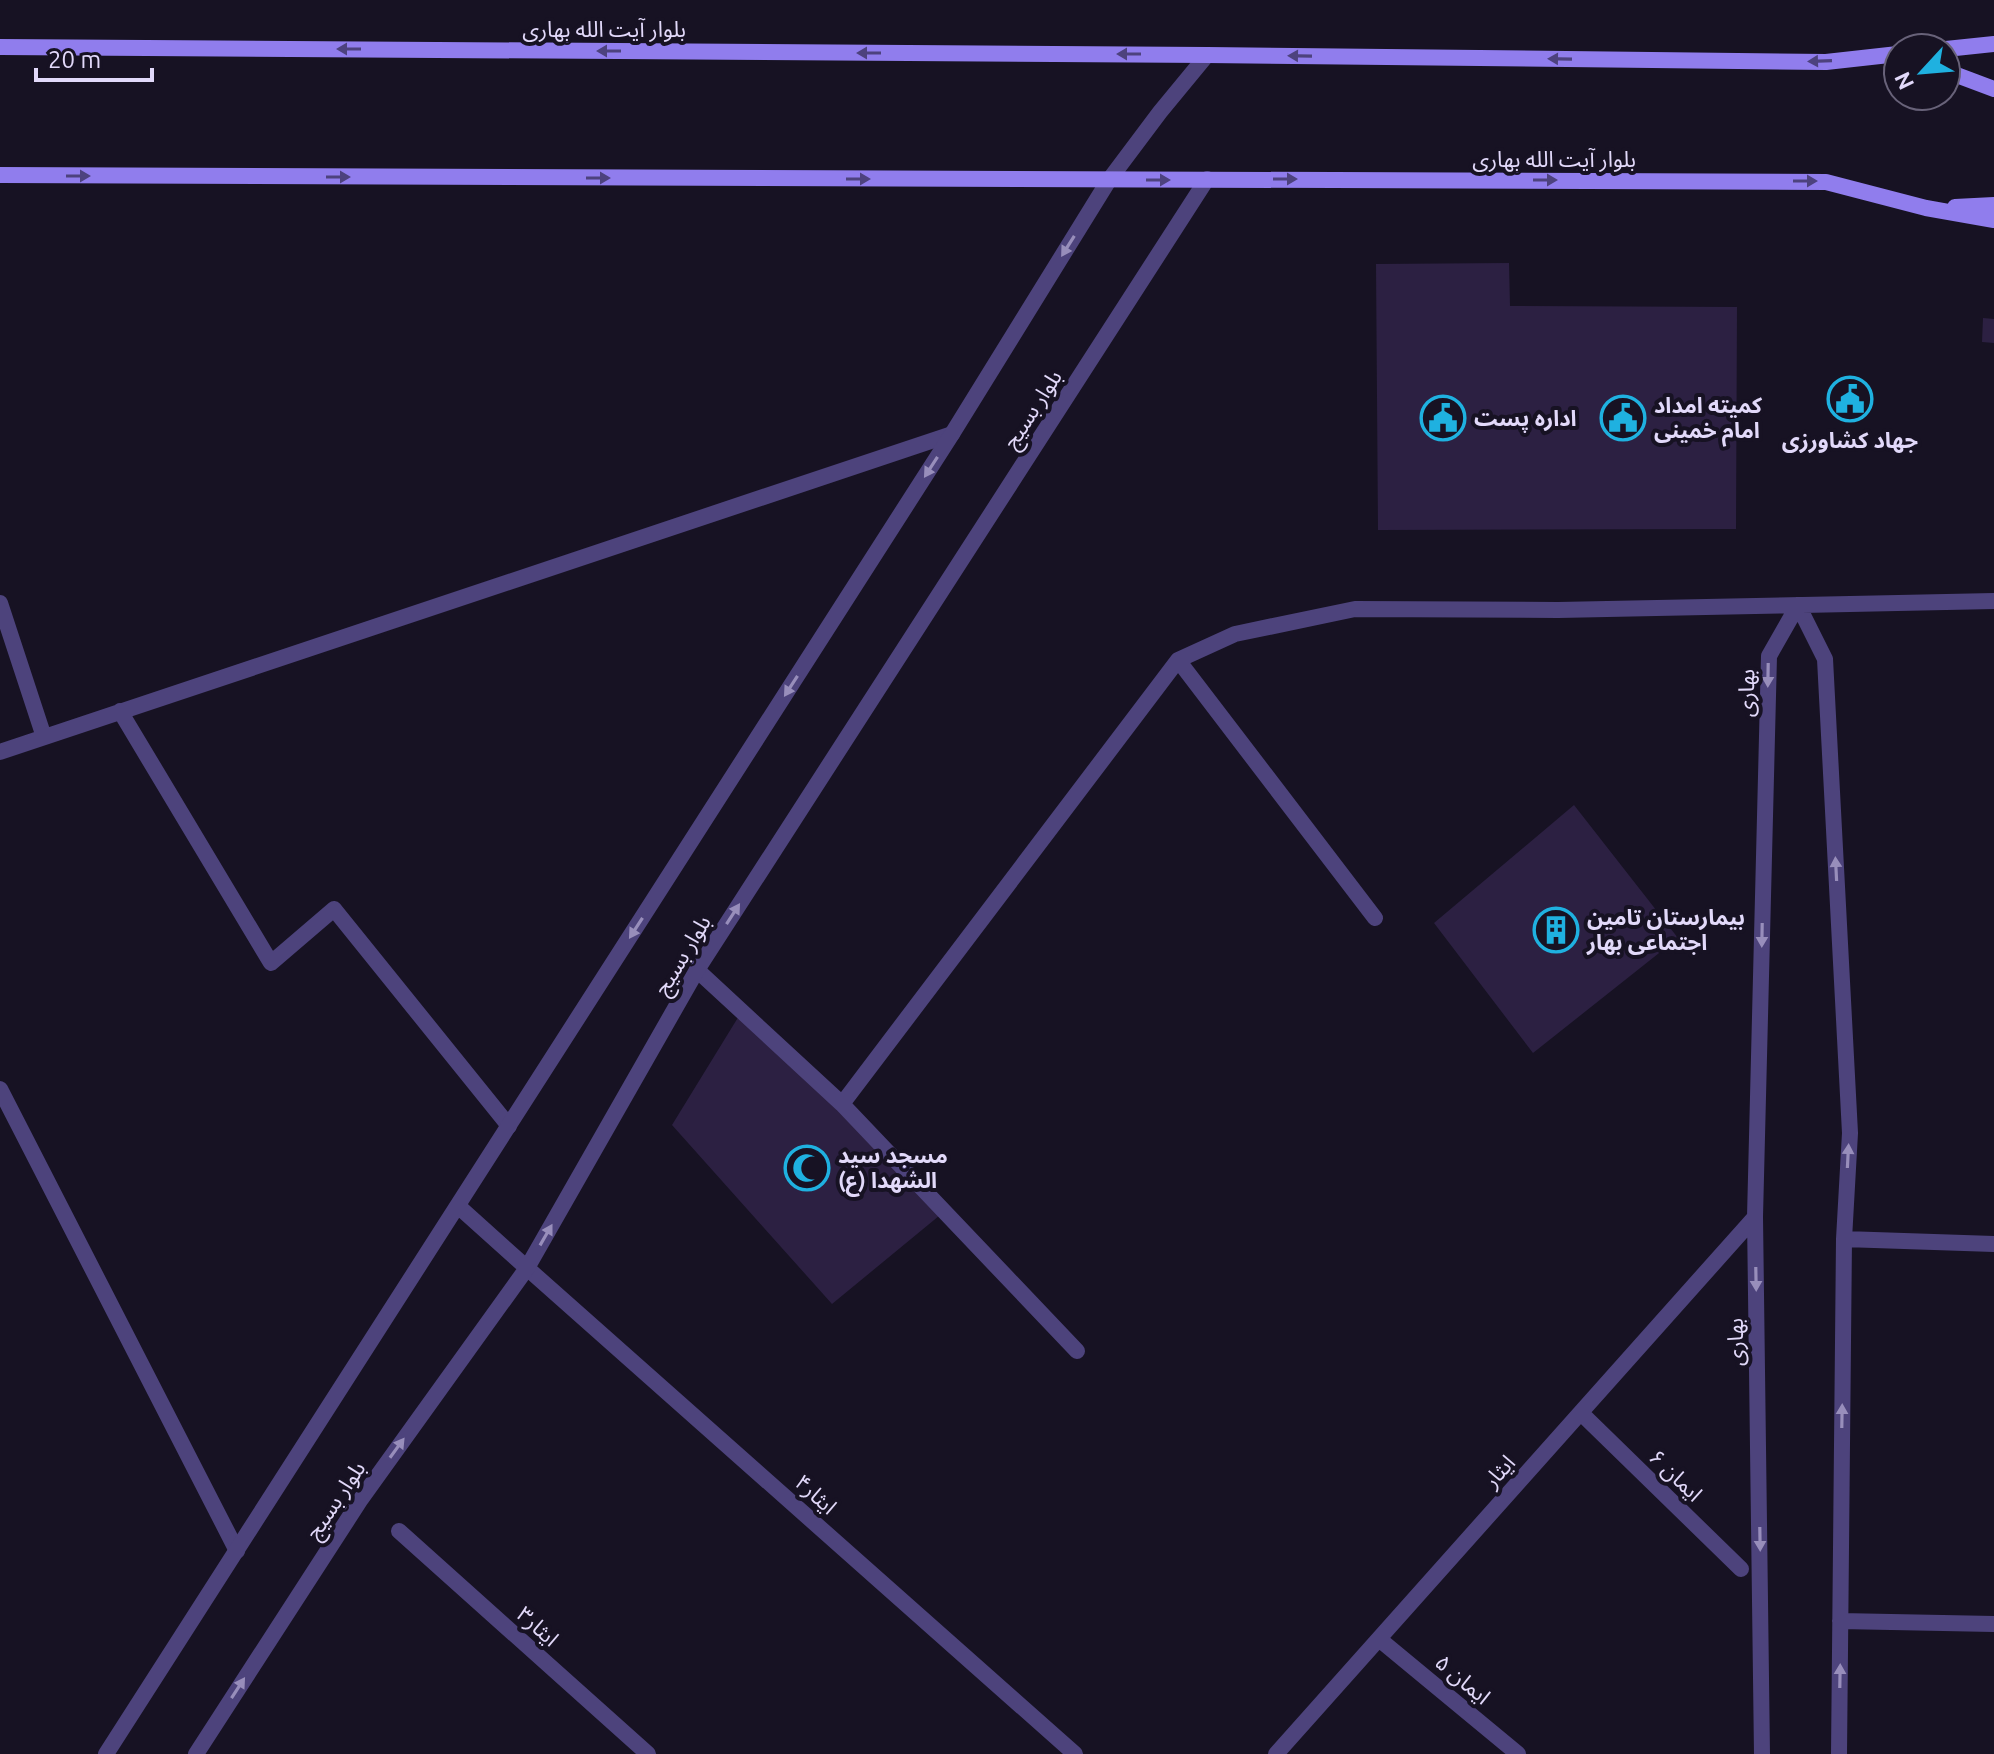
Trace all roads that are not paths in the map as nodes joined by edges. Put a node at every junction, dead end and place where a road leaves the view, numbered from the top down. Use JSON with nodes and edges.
{"nodes":[{"id":1,"x":1994,"y":44,"type":"edge"},
{"id":2,"x":0,"y":47,"type":"edge"},
{"id":3,"x":1962,"y":47,"type":"edge"},
{"id":4,"x":1207,"y":55,"type":"junction"},
{"id":5,"x":1882,"y":56,"type":"edge"},
{"id":6,"x":1962,"y":77,"type":"edge"},
{"id":7,"x":1994,"y":89,"type":"edge"},
{"id":8,"x":0,"y":175,"type":"edge"},
{"id":9,"x":1207,"y":179,"type":"junction"},
{"id":10,"x":1109,"y":180,"type":"junction"},
{"id":11,"x":1994,"y":205,"type":"edge"},
{"id":12,"x":1926,"y":208,"type":"junction"},
{"id":13,"x":1994,"y":220,"type":"edge"},
{"id":14,"x":952,"y":434,"type":"junction"},
{"id":15,"x":1994,"y":601,"type":"edge"},
{"id":16,"x":0,"y":603,"type":"edge"},
{"id":17,"x":1798,"y":605,"type":"junction"},
{"id":18,"x":1178,"y":660,"type":"junction"},
{"id":19,"x":120,"y":711,"type":"junction"},
{"id":20,"x":44,"y":737,"type":"junction"},
{"id":21,"x":0,"y":752,"type":"edge"},
{"id":22,"x":1375,"y":918,"type":"dead end"},
{"id":23,"x":697,"y":970,"type":"junction"},
{"id":24,"x":0,"y":1089,"type":"edge"},
{"id":25,"x":842,"y":1104,"type":"junction"},
{"id":26,"x":509,"y":1126,"type":"junction"},
{"id":27,"x":458,"y":1206,"type":"junction"},
{"id":28,"x":1755,"y":1217,"type":"junction"},
{"id":29,"x":1844,"y":1239,"type":"junction"},
{"id":30,"x":1994,"y":1244,"type":"edge"},
{"id":31,"x":527,"y":1268,"type":"junction"},
{"id":32,"x":1077,"y":1351,"type":"dead end"},
{"id":33,"x":1581,"y":1413,"type":"junction"},
{"id":34,"x":399,"y":1531,"type":"dead end"},
{"id":35,"x":237,"y":1551,"type":"junction"},
{"id":36,"x":1741,"y":1569,"type":"dead end"},
{"id":37,"x":1840,"y":1621,"type":"junction"},
{"id":38,"x":1994,"y":1624,"type":"edge"},
{"id":39,"x":1379,"y":1639,"type":"junction"},
{"id":40,"x":106,"y":1754,"type":"edge"},
{"id":41,"x":196,"y":1754,"type":"edge"},
{"id":42,"x":648,"y":1754,"type":"edge"},
{"id":43,"x":1075,"y":1754,"type":"edge"},
{"id":44,"x":1276,"y":1754,"type":"edge"},
{"id":45,"x":1518,"y":1754,"type":"edge"},
{"id":46,"x":1762,"y":1754,"type":"edge"},
{"id":47,"x":1839,"y":1754,"type":"edge"}],
"edges":[{"from":1,"to":3,"type":"main road"},
{"from":4,"to":2,"type":"main road","name":"بلوار آیت الله بهاری","one_way":true},
{"from":5,"to":4,"type":"main road","name":"بلوار آیت الله بهاری","one_way":true},
{"from":4,"to":10,"type":"street"},
{"from":6,"to":7,"type":"main road"},
{"from":8,"to":10,"type":"main road","name":"بلوار آیت الله بهاری","one_way":true},
{"from":10,"to":9,"type":"main road","name":"بلوار آیت الله بهاری","one_way":true},
{"from":9,"to":12,"type":"main road","name":"بلوار آیت الله بهاری","one_way":true},
{"from":23,"to":9,"type":"street","name":"بلوار بسیج","one_way":true},
{"from":10,"to":14,"type":"street","one_way":true},
{"from":11,"to":12,"type":"main road"},
{"from":12,"to":13,"type":"main road","name":"بلوار آیت الله بهاری"},
{"from":14,"to":19,"type":"street"},
{"from":14,"to":26,"type":"street","one_way":true},
{"from":15,"to":17,"type":"street"},
{"from":16,"to":20,"type":"street"},
{"from":17,"to":18,"type":"street"},
{"from":17,"to":28,"type":"street","name":"بهاری","one_way":true},
{"from":29,"to":17,"type":"street","one_way":true},
{"from":18,"to":22,"type":"street"},
{"from":18,"to":25,"type":"street"},
{"from":19,"to":20,"type":"street"},
{"from":19,"to":26,"type":"street"},
{"from":20,"to":21,"type":"street"},
{"from":23,"to":25,"type":"street"},
{"from":31,"to":23,"type":"street","name":"بلوار بسیج","one_way":true},
{"from":24,"to":35,"type":"street"},
{"from":25,"to":32,"type":"street"},
{"from":26,"to":27,"type":"street"},
{"from":27,"to":31,"type":"street","name":"ایثار۴"},
{"from":27,"to":35,"type":"street"},
{"from":28,"to":33,"type":"street","name":"ایثار"},
{"from":28,"to":46,"type":"street","name":"بهاری","one_way":true},
{"from":29,"to":30,"type":"street"},
{"from":37,"to":29,"type":"street","one_way":true},
{"from":41,"to":31,"type":"street","name":"بلوار بسیج","one_way":true},
{"from":31,"to":43,"type":"street","name":"ایثار۴"},
{"from":33,"to":36,"type":"street","name":"ایمان ۶"},
{"from":33,"to":39,"type":"street","name":"ایثار"},
{"from":34,"to":42,"type":"street","name":"ایثار۳"},
{"from":35,"to":40,"type":"street"},
{"from":37,"to":38,"type":"street"},
{"from":47,"to":37,"type":"street","one_way":true},
{"from":39,"to":44,"type":"street","name":"ایثار"},
{"from":39,"to":45,"type":"street","name":"ایمان ۵"}]}
